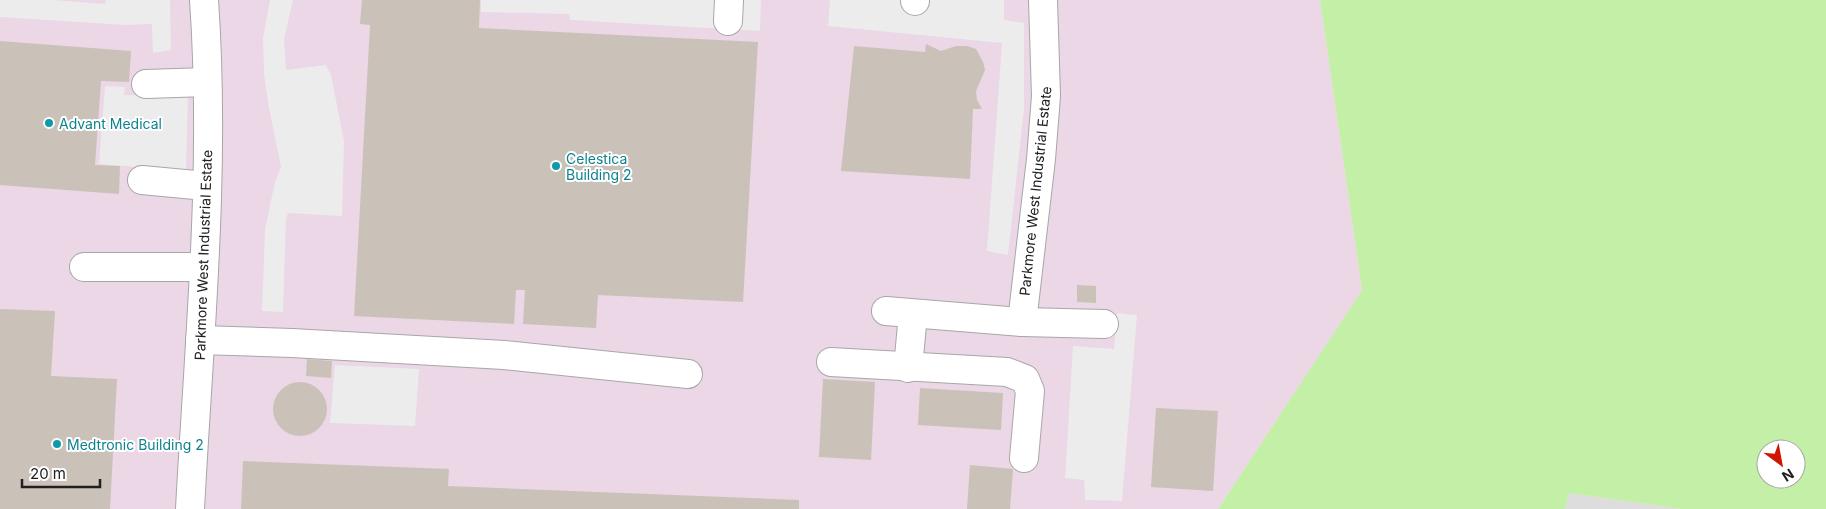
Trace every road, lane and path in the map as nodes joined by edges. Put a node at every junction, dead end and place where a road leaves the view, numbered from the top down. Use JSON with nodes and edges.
{"nodes":[{"id":1,"x":204,"y":0,"type":"edge"},
{"id":2,"x":1043,"y":0,"type":"edge"},
{"id":3,"x":207,"y":82,"type":"junction"},
{"id":4,"x":146,"y":84,"type":"dead end"},
{"id":5,"x":142,"y":180,"type":"dead end"},
{"id":6,"x":206,"y":186,"type":"junction"},
{"id":7,"x":84,"y":267,"type":"dead end"},
{"id":8,"x":204,"y":267,"type":"junction"},
{"id":9,"x":886,"y":311,"type":"dead end"},
{"id":10,"x":913,"y":314,"type":"junction"},
{"id":11,"x":1022,"y":322,"type":"junction"},
{"id":12,"x":1104,"y":324,"type":"dead end"},
{"id":13,"x":200,"y":340,"type":"junction"},
{"id":14,"x":831,"y":362,"type":"dead end"},
{"id":15,"x":908,"y":368,"type":"junction"},
{"id":16,"x":688,"y":374,"type":"dead end"},
{"id":17,"x":1024,"y":458,"type":"dead end"},
{"id":18,"x":190,"y":509,"type":"edge"}],
"edges":[{"from":1,"to":3,"type":"street","name":"Parkmore West Industrial Estate"},
{"from":2,"to":11,"type":"street","name":"Parkmore West Industrial Estate"},
{"from":3,"to":4,"type":"street"},
{"from":3,"to":6,"type":"street","name":"Parkmore West Industrial Estate"},
{"from":5,"to":6,"type":"street"},
{"from":6,"to":8,"type":"street","name":"Parkmore West Industrial Estate"},
{"from":7,"to":8,"type":"street"},
{"from":8,"to":13,"type":"street","name":"Parkmore West Industrial Estate"},
{"from":9,"to":10,"type":"street"},
{"from":10,"to":11,"type":"street"},
{"from":10,"to":15,"type":"street"},
{"from":11,"to":12,"type":"street"},
{"from":13,"to":16,"type":"street"},
{"from":13,"to":18,"type":"street","name":"Parkmore West Industrial Estate"},
{"from":14,"to":15,"type":"street"},
{"from":15,"to":17,"type":"street"}]}
